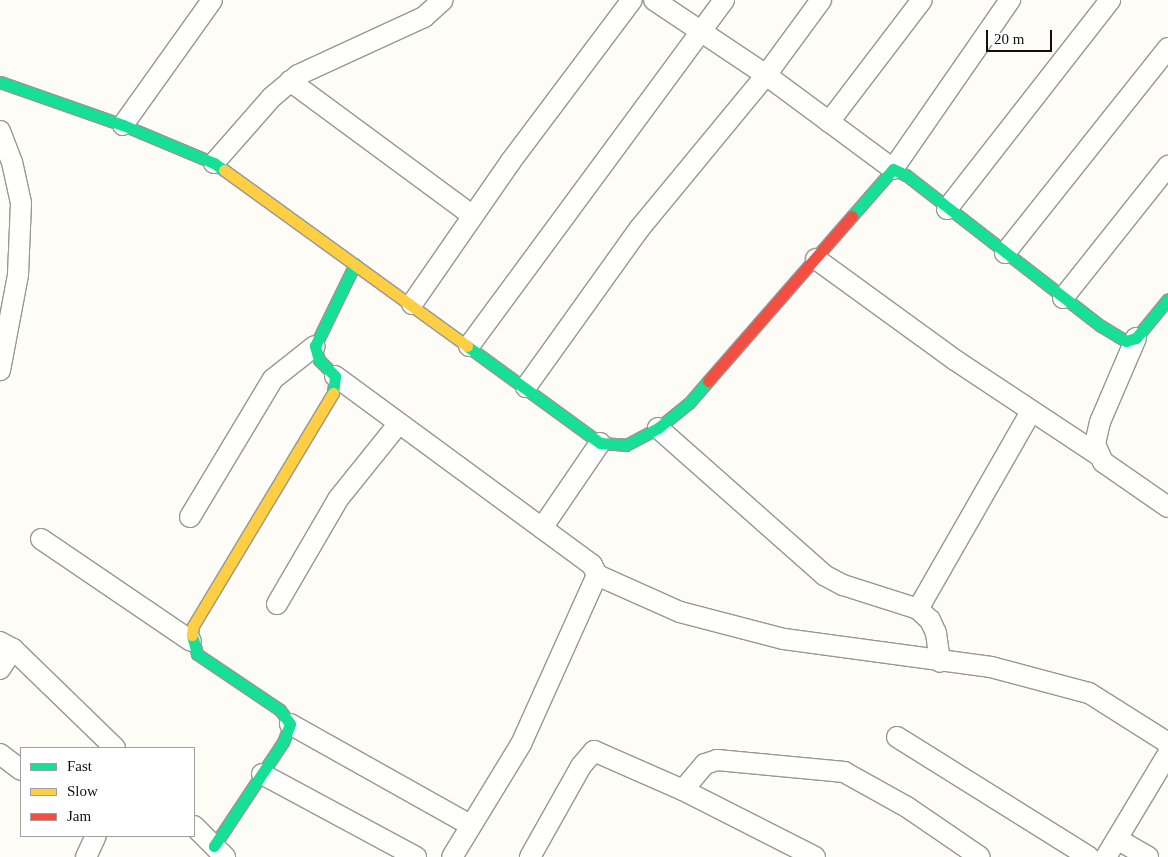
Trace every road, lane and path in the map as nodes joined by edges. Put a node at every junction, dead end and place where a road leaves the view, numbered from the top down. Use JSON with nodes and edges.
{"nodes":[{"id":1,"x":212,"y":0,"type":"edge"},
{"id":2,"x":443,"y":0,"type":"edge"},
{"id":3,"x":632,"y":0,"type":"edge"},
{"id":4,"x":654,"y":0,"type":"edge"},
{"id":5,"x":724,"y":0,"type":"edge"},
{"id":6,"x":821,"y":0,"type":"edge"},
{"id":7,"x":922,"y":0,"type":"edge"},
{"id":8,"x":1010,"y":0,"type":"edge"},
{"id":9,"x":1110,"y":0,"type":"edge"},
{"id":10,"x":701,"y":30,"type":"junction"},
{"id":11,"x":1168,"y":48,"type":"edge"},
{"id":12,"x":766,"y":75,"type":"junction"},
{"id":13,"x":290,"y":81,"type":"junction"},
{"id":14,"x":0,"y":82,"type":"edge"},
{"id":15,"x":829,"y":122,"type":"junction"},
{"id":16,"x":123,"y":125,"type":"junction"},
{"id":17,"x":1,"y":136,"type":"edge"},
{"id":18,"x":214,"y":163,"type":"junction"},
{"id":19,"x":1168,"y":166,"type":"edge"},
{"id":20,"x":893,"y":169,"type":"junction"},
{"id":21,"x":948,"y":209,"type":"junction"},
{"id":22,"x":473,"y":216,"type":"junction"},
{"id":23,"x":1005,"y":253,"type":"junction"},
{"id":24,"x":816,"y":259,"type":"junction"},
{"id":25,"x":355,"y":264,"type":"junction"},
{"id":26,"x":1063,"y":298,"type":"junction"},
{"id":27,"x":1168,"y":299,"type":"edge"},
{"id":28,"x":412,"y":304,"type":"junction"},
{"id":29,"x":1136,"y":338,"type":"junction"},
{"id":30,"x":315,"y":346,"type":"junction"},
{"id":31,"x":469,"y":346,"type":"junction"},
{"id":32,"x":0,"y":370,"type":"edge"},
{"id":33,"x":335,"y":376,"type":"junction"},
{"id":34,"x":526,"y":387,"type":"junction"},
{"id":35,"x":1031,"y":412,"type":"junction"},
{"id":36,"x":399,"y":423,"type":"junction"},
{"id":37,"x":658,"y":428,"type":"junction"},
{"id":38,"x":600,"y":443,"type":"junction"},
{"id":39,"x":1097,"y":454,"type":"junction"},
{"id":40,"x":1168,"y":507,"type":"edge"},
{"id":41,"x":190,"y":517,"type":"dead end"},
{"id":42,"x":542,"y":528,"type":"junction"},
{"id":43,"x":41,"y":539,"type":"dead end"},
{"id":44,"x":597,"y":575,"type":"junction"},
{"id":45,"x":277,"y":604,"type":"dead end"},
{"id":46,"x":918,"y":609,"type":"junction"},
{"id":47,"x":190,"y":640,"type":"junction"},
{"id":48,"x":6,"y":646,"type":"edge"},
{"id":49,"x":940,"y":662,"type":"junction"},
{"id":50,"x":0,"y":669,"type":"edge"},
{"id":51,"x":290,"y":724,"type":"junction"},
{"id":52,"x":897,"y":737,"type":"dead end"},
{"id":53,"x":1168,"y":742,"type":"edge"},
{"id":54,"x":114,"y":747,"type":"edge"},
{"id":55,"x":0,"y":754,"type":"edge"},
{"id":56,"x":1168,"y":754,"type":"edge"},
{"id":57,"x":20,"y":769,"type":"edge"},
{"id":58,"x":262,"y":774,"type":"junction"},
{"id":59,"x":683,"y":790,"type":"junction"},
{"id":60,"x":470,"y":825,"type":"junction"},
{"id":61,"x":195,"y":827,"type":"edge"},
{"id":62,"x":96,"y":837,"type":"edge"},
{"id":63,"x":1117,"y":839,"type":"junction"},
{"id":64,"x":219,"y":851,"type":"edge"},
{"id":65,"x":86,"y":857,"type":"edge"},
{"id":66,"x":416,"y":857,"type":"edge"},
{"id":67,"x":452,"y":857,"type":"edge"},
{"id":68,"x":530,"y":857,"type":"edge"},
{"id":69,"x":815,"y":857,"type":"edge"},
{"id":70,"x":980,"y":857,"type":"edge"},
{"id":71,"x":1089,"y":857,"type":"edge"},
{"id":72,"x":1106,"y":857,"type":"edge"},
{"id":73,"x":1148,"y":857,"type":"edge"}],
"edges":[{"from":1,"to":16,"type":"street"},
{"from":2,"to":13,"type":"street"},
{"from":3,"to":22,"type":"street"},
{"from":4,"to":10,"type":"street"},
{"from":5,"to":10,"type":"street"},
{"from":6,"to":12,"type":"street"},
{"from":7,"to":15,"type":"street"},
{"from":8,"to":20,"type":"street"},
{"from":9,"to":21,"type":"street"},
{"from":10,"to":12,"type":"street"},
{"from":10,"to":31,"type":"street"},
{"from":11,"to":23,"type":"street"},
{"from":12,"to":15,"type":"street"},
{"from":12,"to":34,"type":"street"},
{"from":13,"to":18,"type":"street"},
{"from":13,"to":22,"type":"street"},
{"from":14,"to":16,"type":"street"},
{"from":15,"to":20,"type":"street"},
{"from":16,"to":18,"type":"street"},
{"from":17,"to":32,"type":"street"},
{"from":18,"to":25,"type":"street"},
{"from":19,"to":26,"type":"street"},
{"from":20,"to":21,"type":"street"},
{"from":20,"to":24,"type":"street"},
{"from":21,"to":23,"type":"street"},
{"from":22,"to":28,"type":"street"},
{"from":23,"to":26,"type":"street"},
{"from":24,"to":35,"type":"street"},
{"from":24,"to":37,"type":"street"},
{"from":25,"to":28,"type":"street"},
{"from":25,"to":30,"type":"street"},
{"from":26,"to":29,"type":"street"},
{"from":27,"to":29,"type":"street"},
{"from":28,"to":31,"type":"street"},
{"from":29,"to":39,"type":"street"},
{"from":30,"to":33,"type":"street"},
{"from":30,"to":41,"type":"street"},
{"from":31,"to":34,"type":"street"},
{"from":33,"to":36,"type":"street"},
{"from":33,"to":47,"type":"street"},
{"from":34,"to":38,"type":"street"},
{"from":35,"to":39,"type":"street"},
{"from":35,"to":46,"type":"street"},
{"from":36,"to":42,"type":"street"},
{"from":36,"to":45,"type":"street"},
{"from":37,"to":38,"type":"street"},
{"from":37,"to":46,"type":"street"},
{"from":38,"to":42,"type":"street"},
{"from":39,"to":40,"type":"street"},
{"from":42,"to":44,"type":"street"},
{"from":43,"to":47,"type":"street"},
{"from":44,"to":49,"type":"street"},
{"from":44,"to":60,"type":"street"},
{"from":46,"to":49,"type":"street"},
{"from":47,"to":51,"type":"street"},
{"from":48,"to":50,"type":"street"},
{"from":48,"to":54,"type":"street"},
{"from":49,"to":53,"type":"street"},
{"from":51,"to":58,"type":"street"},
{"from":51,"to":60,"type":"street"},
{"from":52,"to":71,"type":"street"},
{"from":55,"to":57,"type":"street"},
{"from":56,"to":63,"type":"street"},
{"from":58,"to":64,"type":"street"},
{"from":58,"to":66,"type":"street"},
{"from":59,"to":68,"type":"street"},
{"from":59,"to":69,"type":"street"},
{"from":59,"to":70,"type":"street"},
{"from":60,"to":67,"type":"street"},
{"from":61,"to":64,"type":"street"},
{"from":62,"to":65,"type":"street"},
{"from":63,"to":72,"type":"street"},
{"from":63,"to":73,"type":"street"}]}
